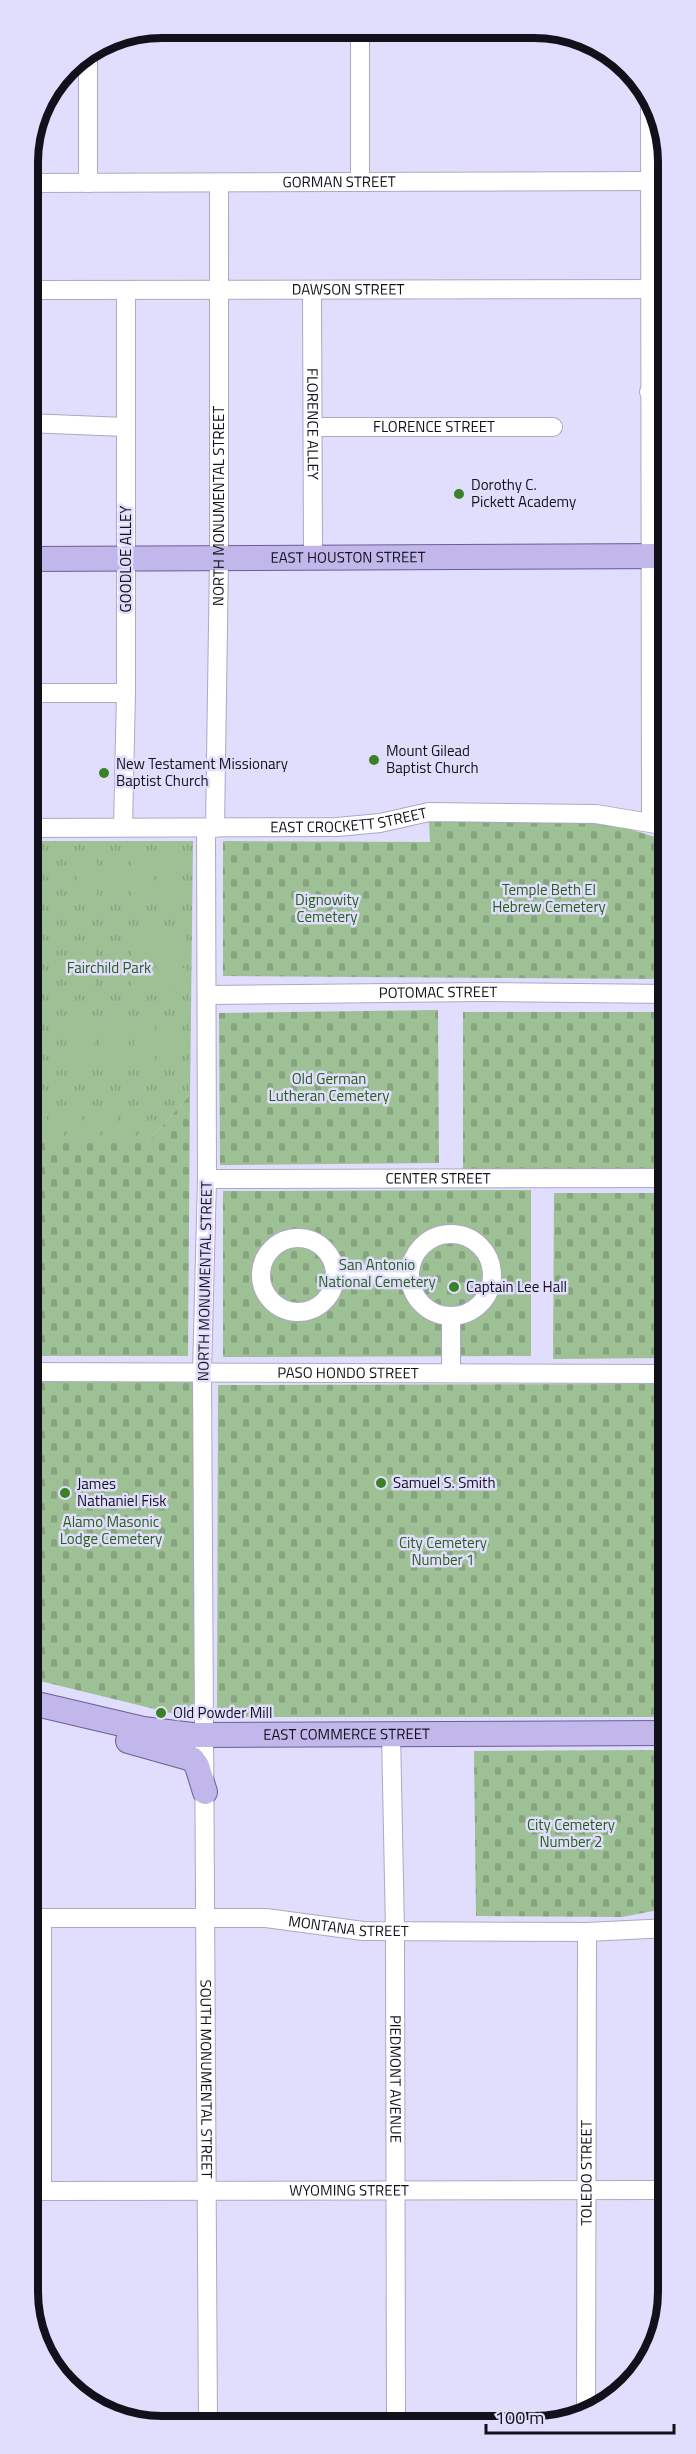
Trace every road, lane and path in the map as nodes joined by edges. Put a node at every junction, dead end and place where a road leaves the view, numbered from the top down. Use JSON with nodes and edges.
{"nodes":[{"id":1,"x":360,"y":38,"type":"edge"},
{"id":2,"x":88,"y":62,"type":"edge"},
{"id":3,"x":650,"y":118,"type":"edge"},
{"id":4,"x":651,"y":181,"type":"junction"},
{"id":5,"x":360,"y":182,"type":"junction"},
{"id":6,"x":38,"y":183,"type":"edge"},
{"id":7,"x":88,"y":183,"type":"junction"},
{"id":8,"x":219,"y":183,"type":"junction"},
{"id":9,"x":658,"y":276,"type":"edge"},
{"id":10,"x":658,"y":289,"type":"edge"},
{"id":11,"x":38,"y":290,"type":"edge"},
{"id":12,"x":126,"y":290,"type":"junction"},
{"id":13,"x":218,"y":290,"type":"junction"},
{"id":14,"x":312,"y":290,"type":"junction"},
{"id":15,"x":658,"y":300,"type":"edge"},
{"id":16,"x":650,"y":392,"type":"junction"},
{"id":17,"x":658,"y":392,"type":"edge"},
{"id":18,"x":38,"y":423,"type":"edge"},
{"id":19,"x":125,"y":427,"type":"junction"},
{"id":20,"x":314,"y":427,"type":"junction"},
{"id":21,"x":553,"y":427,"type":"dead end"},
{"id":22,"x":658,"y":538,"type":"edge"},
{"id":23,"x":658,"y":556,"type":"edge"},
{"id":24,"x":313,"y":557,"type":"junction"},
{"id":25,"x":219,"y":558,"type":"junction"},
{"id":26,"x":38,"y":559,"type":"edge"},
{"id":27,"x":125,"y":559,"type":"junction"},
{"id":28,"x":38,"y":693,"type":"edge"},
{"id":29,"x":126,"y":693,"type":"junction"},
{"id":30,"x":658,"y":824,"type":"edge"},
{"id":31,"x":123,"y":827,"type":"junction"},
{"id":32,"x":38,"y":828,"type":"edge"},
{"id":33,"x":211,"y":828,"type":"junction"},
{"id":34,"x":658,"y":994,"type":"edge"},
{"id":35,"x":207,"y":995,"type":"junction"},
{"id":36,"x":658,"y":1178,"type":"edge"},
{"id":37,"x":207,"y":1179,"type":"junction"},
{"id":38,"x":335,"y":1274,"type":"junction"},
{"id":39,"x":410,"y":1274,"type":"junction"},
{"id":40,"x":451,"y":1316,"type":"junction"},
{"id":41,"x":38,"y":1372,"type":"edge"},
{"id":42,"x":202,"y":1372,"type":"junction"},
{"id":43,"x":451,"y":1373,"type":"junction"},
{"id":44,"x":658,"y":1374,"type":"edge"},
{"id":45,"x":38,"y":1704,"type":"edge"},
{"id":46,"x":38,"y":1715,"type":"edge"},
{"id":47,"x":391,"y":1733,"type":"junction"},
{"id":48,"x":658,"y":1733,"type":"edge"},
{"id":49,"x":205,"y":1735,"type":"junction"},
{"id":50,"x":205,"y":1792,"type":"junction"},
{"id":51,"x":205,"y":1917,"type":"junction"},
{"id":52,"x":38,"y":1918,"type":"edge"},
{"id":53,"x":658,"y":1929,"type":"edge"},
{"id":54,"x":395,"y":1931,"type":"junction"},
{"id":55,"x":587,"y":1932,"type":"junction"},
{"id":56,"x":208,"y":2190,"type":"junction"},
{"id":57,"x":396,"y":2190,"type":"junction"},
{"id":58,"x":585,"y":2190,"type":"junction"},
{"id":59,"x":658,"y":2190,"type":"edge"},
{"id":60,"x":38,"y":2191,"type":"edge"},
{"id":61,"x":586,"y":2405,"type":"edge"},
{"id":62,"x":208,"y":2416,"type":"edge"},
{"id":63,"x":396,"y":2416,"type":"edge"}],
"edges":[{"from":1,"to":5,"type":"street"},
{"from":2,"to":7,"type":"street"},
{"from":3,"to":4,"type":"street"},
{"from":4,"to":5,"type":"street","name":"GORMAN STREET"},
{"from":4,"to":9,"type":"street"},
{"from":5,"to":8,"type":"street","name":"GORMAN STREET"},
{"from":6,"to":7,"type":"street","name":"GORMAN STREET"},
{"from":7,"to":8,"type":"street","name":"GORMAN STREET"},
{"from":8,"to":13,"type":"street","name":"NORTH MONUMENTAL STREET"},
{"from":10,"to":14,"type":"street","name":"DAWSON STREET"},
{"from":11,"to":12,"type":"street","name":"DAWSON STREET"},
{"from":12,"to":13,"type":"street","name":"DAWSON STREET"},
{"from":12,"to":19,"type":"street","name":"GOODLOE ALLEY"},
{"from":13,"to":14,"type":"street","name":"DAWSON STREET"},
{"from":13,"to":25,"type":"street","name":"NORTH MONUMENTAL STREET"},
{"from":14,"to":20,"type":"street","name":"FLORENCE ALLEY"},
{"from":15,"to":16,"type":"street"},
{"from":16,"to":17,"type":"street"},
{"from":16,"to":22,"type":"street"},
{"from":18,"to":19,"type":"street"},
{"from":19,"to":27,"type":"street","name":"GOODLOE ALLEY"},
{"from":20,"to":21,"type":"street","name":"FLORENCE STREET"},
{"from":20,"to":24,"type":"street","name":"FLORENCE ALLEY"},
{"from":23,"to":24,"type":"main road","name":"EAST HOUSTON STREET"},
{"from":24,"to":25,"type":"main road","name":"EAST HOUSTON STREET"},
{"from":25,"to":27,"type":"main road","name":"EAST HOUSTON STREET"},
{"from":25,"to":33,"type":"street","name":"NORTH MONUMENTAL STREET"},
{"from":26,"to":27,"type":"main road","name":"EAST HOUSTON STREET"},
{"from":27,"to":29,"type":"street","name":"GOODLOE ALLEY"},
{"from":28,"to":29,"type":"street"},
{"from":29,"to":31,"type":"street","name":"GOODLOE ALLEY"},
{"from":30,"to":33,"type":"street","name":"EAST CROCKETT STREET"},
{"from":31,"to":32,"type":"street","name":"EAST CROCKETT STREET"},
{"from":31,"to":33,"type":"street","name":"EAST CROCKETT STREET"},
{"from":33,"to":35,"type":"street","name":"NORTH MONUMENTAL STREET"},
{"from":34,"to":35,"type":"street","name":"POTOMAC STREET"},
{"from":35,"to":37,"type":"street","name":"NORTH MONUMENTAL STREET"},
{"from":36,"to":37,"type":"street","name":"CENTER STREET"},
{"from":37,"to":42,"type":"street","name":"NORTH MONUMENTAL STREET"},
{"from":38,"to":38,"type":"street"},
{"from":38,"to":39,"type":"street"},
{"from":39,"to":40,"type":"street"},
{"from":39,"to":40,"type":"street"},
{"from":40,"to":43,"type":"street"},
{"from":41,"to":42,"type":"street","name":"PASO HONDO STREET"},
{"from":42,"to":43,"type":"street","name":"PASO HONDO STREET"},
{"from":42,"to":49,"type":"street","name":"NORTH MONUMENTAL STREET"},
{"from":43,"to":44,"type":"street","name":"PASO HONDO STREET"},
{"from":45,"to":49,"type":"main road","name":"EAST COMMERCE STREET"},
{"from":46,"to":50,"type":"main road"},
{"from":47,"to":48,"type":"main road","name":"EAST COMMERCE STREET"},
{"from":47,"to":49,"type":"main road","name":"EAST COMMERCE STREET"},
{"from":47,"to":54,"type":"street","name":"PIEDMONT AVENUE"},
{"from":49,"to":50,"type":"street","name":"SOUTH MONUMENTAL STREET"},
{"from":50,"to":51,"type":"street","name":"SOUTH MONUMENTAL STREET"},
{"from":51,"to":52,"type":"street","name":"MONTANA STREET"},
{"from":51,"to":54,"type":"street","name":"MONTANA STREET"},
{"from":51,"to":56,"type":"street","name":"SOUTH MONUMENTAL STREET"},
{"from":53,"to":55,"type":"street","name":"MONTANA STREET"},
{"from":54,"to":55,"type":"street","name":"MONTANA STREET"},
{"from":54,"to":57,"type":"street","name":"PIEDMONT AVENUE"},
{"from":55,"to":58,"type":"street","name":"TOLEDO STREET"},
{"from":56,"to":57,"type":"street","name":"WYOMING STREET"},
{"from":56,"to":60,"type":"street","name":"WYOMING STREET"},
{"from":56,"to":62,"type":"street","name":"SOUTH MONUMENTAL STREET"},
{"from":57,"to":58,"type":"street","name":"WYOMING STREET"},
{"from":57,"to":63,"type":"street","name":"PIEDMONT AVENUE"},
{"from":58,"to":59,"type":"street","name":"WYOMING STREET"},
{"from":58,"to":61,"type":"street","name":"TOLEDO STREET"}]}
